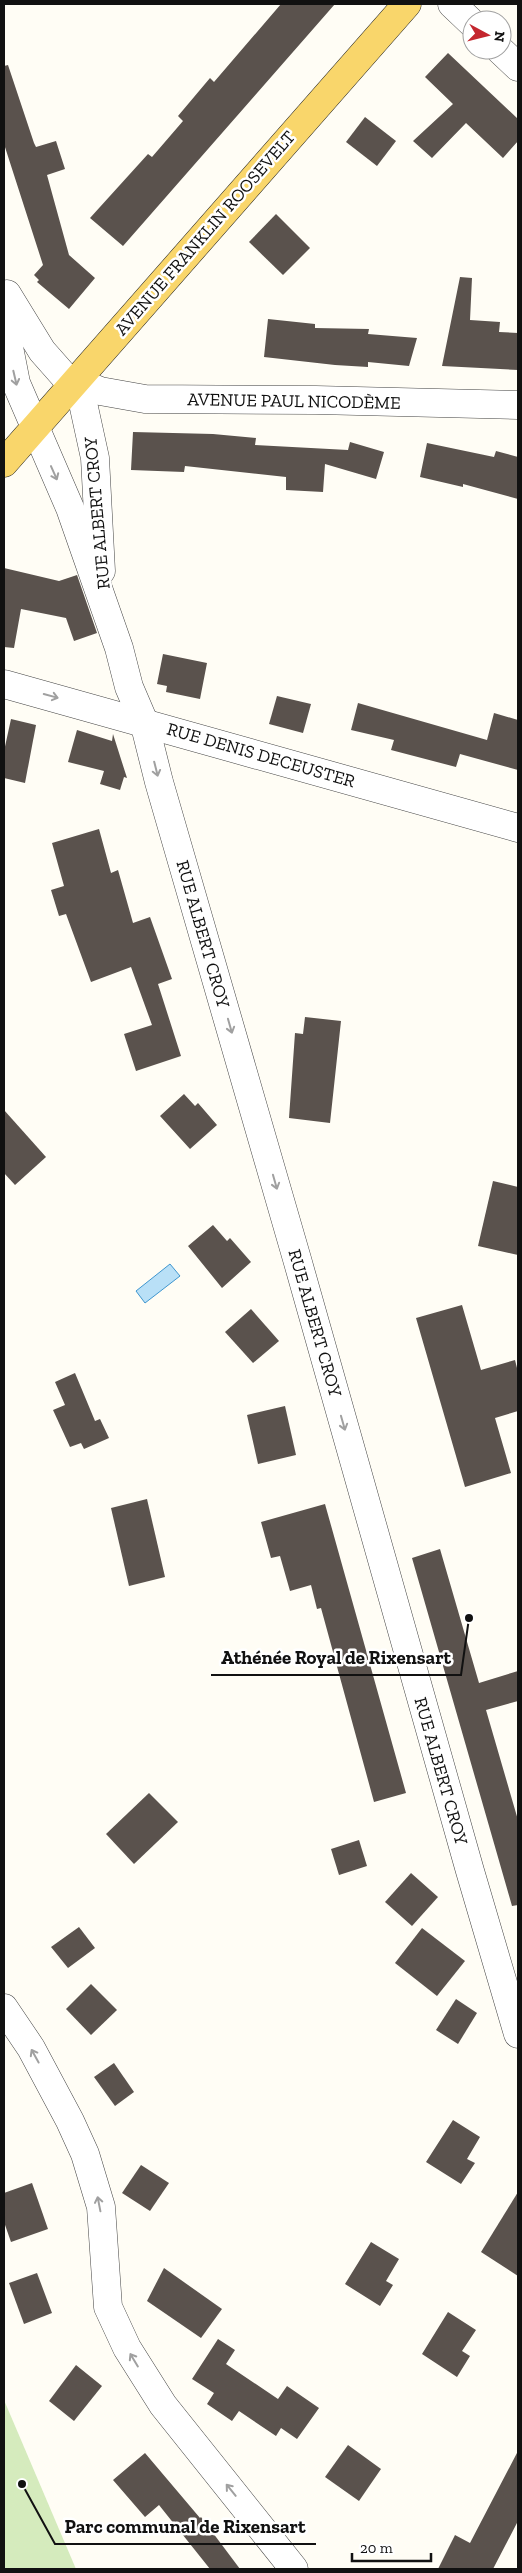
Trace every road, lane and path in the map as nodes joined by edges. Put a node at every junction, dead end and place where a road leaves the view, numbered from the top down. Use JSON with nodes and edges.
{"nodes":[{"id":1,"x":407,"y":4,"type":"edge"},
{"id":2,"x":452,"y":4,"type":"edge"},
{"id":3,"x":462,"y":14,"type":"edge"},
{"id":4,"x":6,"y":289,"type":"edge"},
{"id":5,"x":72,"y":385,"type":"junction"},
{"id":6,"x":518,"y":405,"type":"edge"},
{"id":7,"x":34,"y":429,"type":"junction"},
{"id":8,"x":4,"y":463,"type":"edge"},
{"id":9,"x":106,"y":615,"type":"junction"},
{"id":10,"x":4,"y":684,"type":"edge"},
{"id":11,"x":144,"y":722,"type":"junction"},
{"id":12,"x":518,"y":828,"type":"edge"},
{"id":13,"x":4,"y":2008,"type":"edge"},
{"id":14,"x":518,"y":2034,"type":"edge"},
{"id":15,"x":294,"y":2569,"type":"edge"}],
"edges":[{"from":1,"to":5,"type":"main road","name":"AVENUE FRANKLIN ROOSEVELT"},
{"from":2,"to":3,"type":"street"},
{"from":4,"to":5,"type":"street","name":"RUE ALBERT CROY"},
{"from":4,"to":7,"type":"street","name":"RUE ALBERT CROY","one_way":true},
{"from":5,"to":6,"type":"street","name":"AVENUE PAUL NICODÈME"},
{"from":5,"to":7,"type":"main road","name":"AVENUE FRANKLIN ROOSEVELT"},
{"from":5,"to":9,"type":"street","name":"RUE ALBERT CROY"},
{"from":7,"to":8,"type":"main road","name":"AVENUE FRANKLIN ROOSEVELT"},
{"from":7,"to":9,"type":"street","name":"RUE ALBERT CROY","one_way":true},
{"from":9,"to":11,"type":"street","name":"RUE ALBERT CROY"},
{"from":10,"to":11,"type":"street","name":"RUE DENIS DECEUSTER","one_way":true},
{"from":11,"to":12,"type":"street","name":"RUE DENIS DECEUSTER"},
{"from":11,"to":14,"type":"street","name":"RUE ALBERT CROY","one_way":true},
{"from":15,"to":13,"type":"street","one_way":true}]}
